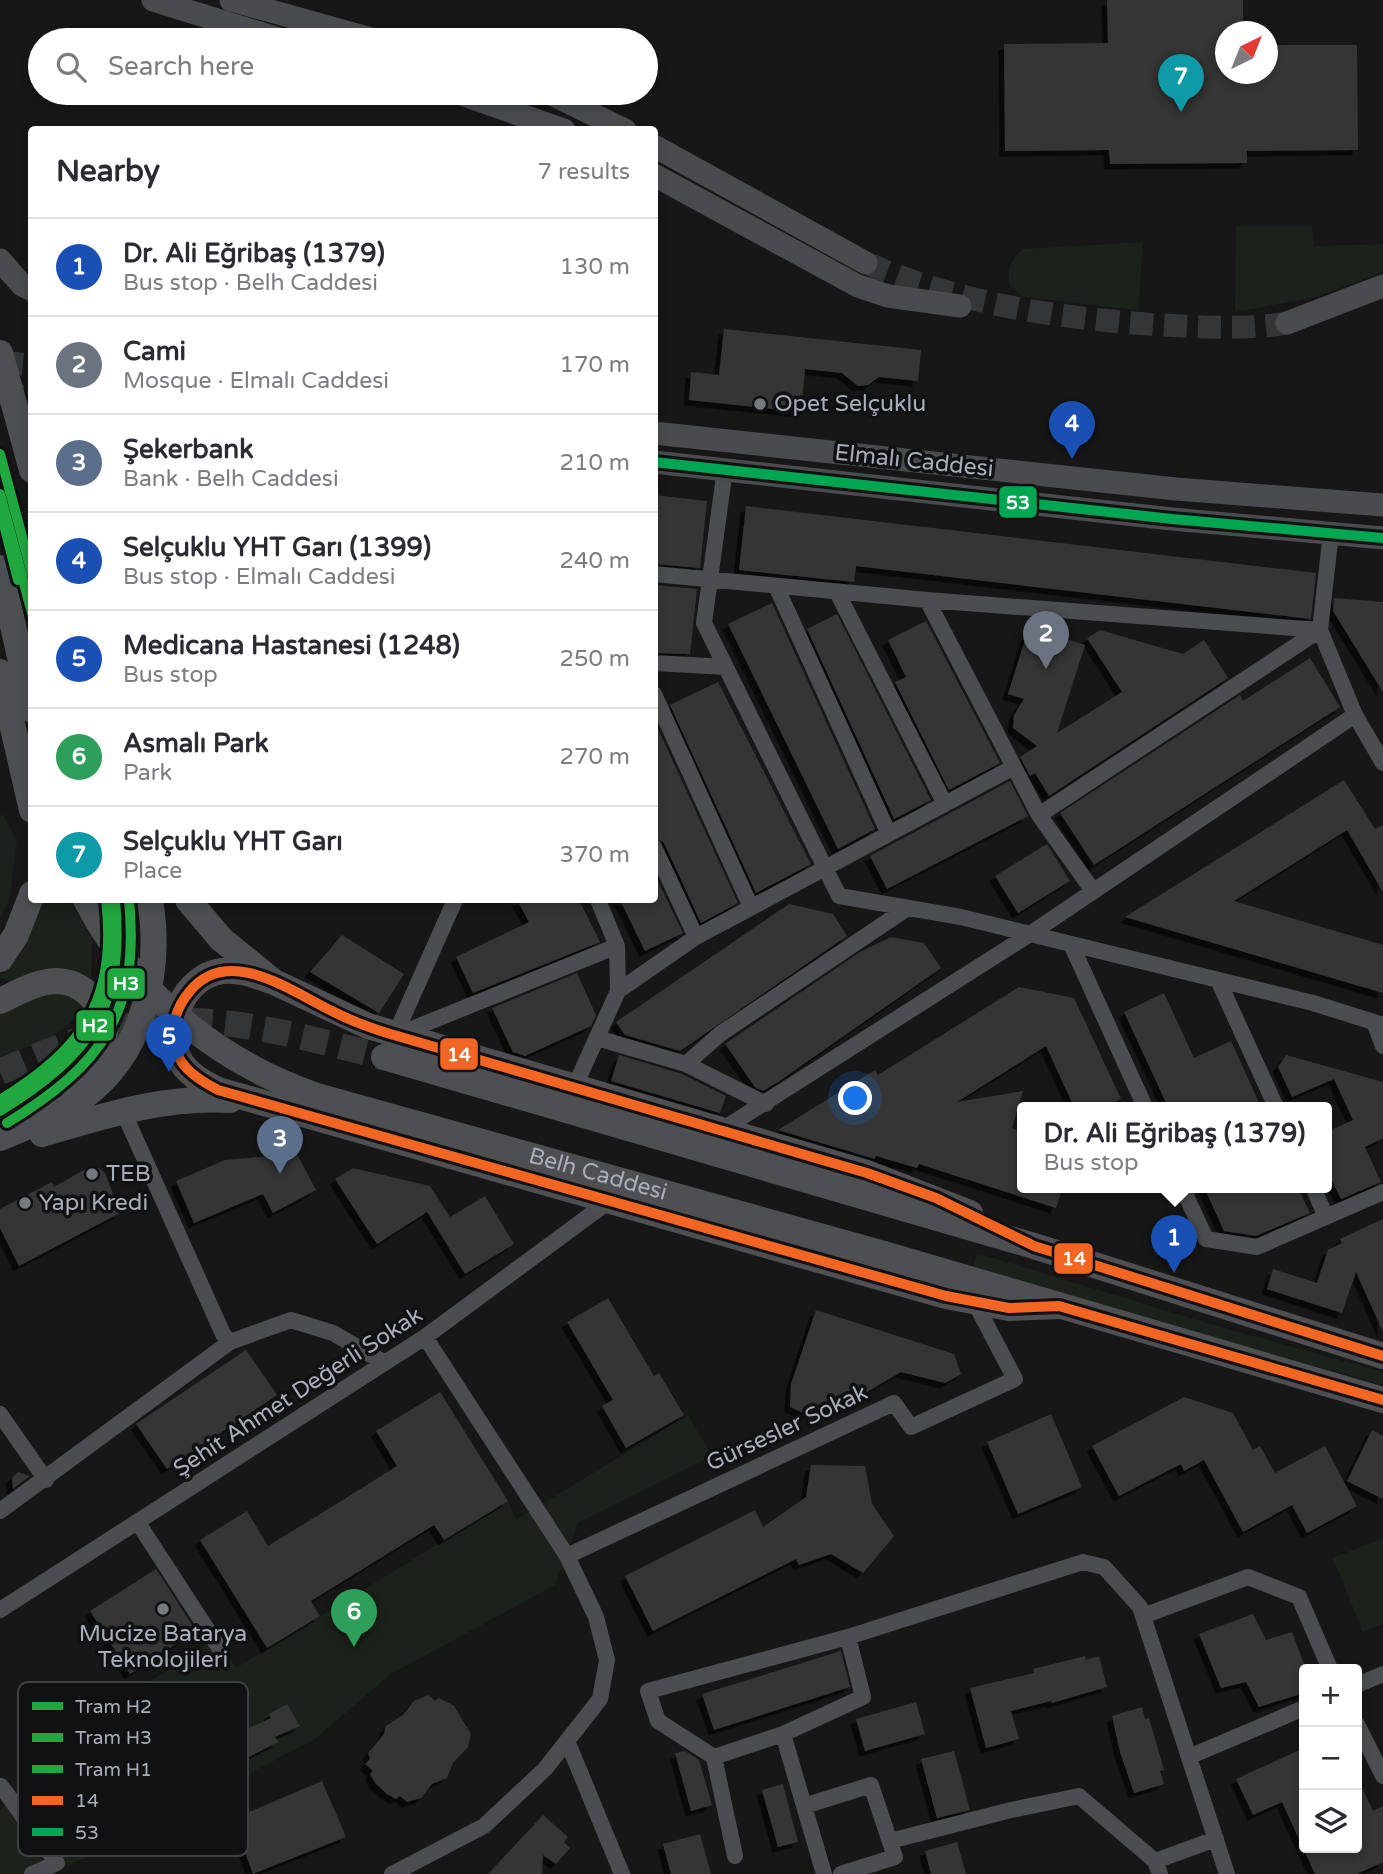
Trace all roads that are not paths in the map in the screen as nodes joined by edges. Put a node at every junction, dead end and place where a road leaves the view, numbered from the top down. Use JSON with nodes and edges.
{"nodes":[{"id":1,"x":153,"y":0,"type":"edge"},
{"id":2,"x":231,"y":0,"type":"edge"},
{"id":3,"x":243,"y":28,"type":"edge"},
{"id":4,"x":332,"y":28,"type":"edge"},
{"id":5,"x":492,"y":105,"type":"edge"},
{"id":6,"x":574,"y":105,"type":"edge"},
{"id":7,"x":553,"y":126,"type":"edge"},
{"id":8,"x":617,"y":126,"type":"edge"},
{"id":9,"x":658,"y":148,"type":"edge"},
{"id":10,"x":658,"y":177,"type":"edge"},
{"id":11,"x":0,"y":260,"type":"edge"},
{"id":12,"x":866,"y":263,"type":"tunnel mouth"},
{"id":13,"x":1383,"y":286,"type":"edge"},
{"id":14,"x":28,"y":288,"type":"edge"},
{"id":15,"x":960,"y":306,"type":"dead end"},
{"id":16,"x":1287,"y":323,"type":"tunnel mouth"},
{"id":17,"x":0,"y":354,"type":"edge"},
{"id":18,"x":658,"y":433,"type":"edge"},
{"id":19,"x":28,"y":456,"type":"edge"},
{"id":20,"x":658,"y":462,"type":"edge"},
{"id":21,"x":725,"y":469,"type":"junction"},
{"id":22,"x":1383,"y":505,"type":"edge"},
{"id":23,"x":1331,"y":533,"type":"junction"},
{"id":24,"x":1383,"y":538,"type":"edge"},
{"id":25,"x":0,"y":568,"type":"edge"},
{"id":26,"x":658,"y":574,"type":"edge"},
{"id":27,"x":710,"y":580,"type":"junction"},
{"id":28,"x":776,"y":586,"type":"junction"},
{"id":29,"x":837,"y":592,"type":"junction"},
{"id":30,"x":928,"y":600,"type":"junction"},
{"id":31,"x":1320,"y":630,"type":"junction"},
{"id":32,"x":658,"y":663,"type":"edge"},
{"id":33,"x":726,"y":667,"type":"junction"},
{"id":34,"x":0,"y":672,"type":"edge"},
{"id":35,"x":28,"y":692,"type":"edge"},
{"id":36,"x":658,"y":703,"type":"edge"},
{"id":37,"x":1355,"y":715,"type":"junction"},
{"id":38,"x":1383,"y":763,"type":"edge"},
{"id":39,"x":1014,"y":766,"type":"junction"},
{"id":40,"x":28,"y":793,"type":"edge"},
{"id":41,"x":945,"y":804,"type":"junction"},
{"id":42,"x":1039,"y":815,"type":"junction"},
{"id":43,"x":889,"y":834,"type":"junction"},
{"id":44,"x":658,"y":856,"type":"edge"},
{"id":45,"x":825,"y":868,"type":"junction"},
{"id":46,"x":1093,"y":891,"type":"junction"},
{"id":47,"x":28,"y":903,"type":"edge"},
{"id":48,"x":88,"y":903,"type":"edge"},
{"id":49,"x":150,"y":903,"type":"edge"},
{"id":50,"x":191,"y":903,"type":"edge"},
{"id":51,"x":454,"y":903,"type":"edge"},
{"id":52,"x":599,"y":903,"type":"edge"},
{"id":53,"x":751,"y":907,"type":"junction"},
{"id":54,"x":906,"y":909,"type":"junction"},
{"id":55,"x":1030,"y":934,"type":"junction"},
{"id":56,"x":696,"y":937,"type":"junction"},
{"id":57,"x":1071,"y":944,"type":"junction"},
{"id":58,"x":617,"y":946,"type":"junction"},
{"id":59,"x":0,"y":959,"type":"edge"},
{"id":60,"x":1218,"y":980,"type":"junction"},
{"id":61,"x":274,"y":982,"type":"junction"},
{"id":62,"x":618,"y":991,"type":"junction"},
{"id":63,"x":0,"y":1001,"type":"edge"},
{"id":64,"x":1379,"y":1023,"type":"edge"},
{"id":65,"x":597,"y":1038,"type":"junction"},
{"id":66,"x":389,"y":1046,"type":"junction"},
{"id":67,"x":1383,"y":1046,"type":"edge"},
{"id":68,"x":686,"y":1064,"type":"junction"},
{"id":69,"x":574,"y":1088,"type":"junction"},
{"id":70,"x":1143,"y":1102,"type":"edge"},
{"id":71,"x":1274,"y":1102,"type":"edge"},
{"id":72,"x":266,"y":1103,"type":"junction"},
{"id":73,"x":765,"y":1104,"type":"junction"},
{"id":74,"x":123,"y":1111,"type":"junction"},
{"id":75,"x":0,"y":1126,"type":"edge"},
{"id":76,"x":720,"y":1131,"type":"junction"},
{"id":77,"x":0,"y":1139,"type":"edge"},
{"id":78,"x":0,"y":1147,"type":"edge"},
{"id":79,"x":1383,"y":1192,"type":"edge"},
{"id":80,"x":1185,"y":1193,"type":"edge"},
{"id":81,"x":1316,"y":1193,"type":"edge"},
{"id":82,"x":611,"y":1199,"type":"junction"},
{"id":83,"x":1326,"y":1217,"type":"junction"},
{"id":84,"x":1034,"y":1246,"type":"junction"},
{"id":85,"x":975,"y":1303,"type":"junction"},
{"id":86,"x":1059,"y":1306,"type":"junction"},
{"id":87,"x":425,"y":1337,"type":"junction"},
{"id":88,"x":230,"y":1342,"type":"junction"},
{"id":89,"x":1383,"y":1356,"type":"edge"},
{"id":90,"x":385,"y":1363,"type":"junction"},
{"id":91,"x":1383,"y":1400,"type":"edge"},
{"id":92,"x":0,"y":1414,"type":"edge"},
{"id":93,"x":46,"y":1480,"type":"junction"},
{"id":94,"x":0,"y":1511,"type":"edge"},
{"id":95,"x":138,"y":1522,"type":"junction"},
{"id":96,"x":567,"y":1556,"type":"junction"},
{"id":97,"x":0,"y":1610,"type":"edge"},
{"id":98,"x":1143,"y":1616,"type":"junction"},
{"id":99,"x":848,"y":1637,"type":"junction"},
{"id":100,"x":220,"y":1649,"type":"dead end"},
{"id":101,"x":1328,"y":1664,"type":"edge"},
{"id":102,"x":1383,"y":1674,"type":"edge"},
{"id":103,"x":1362,"y":1683,"type":"edge"},
{"id":104,"x":1299,"y":1710,"type":"edge"},
{"id":105,"x":1358,"y":1727,"type":"edge"},
{"id":106,"x":783,"y":1734,"type":"junction"},
{"id":107,"x":568,"y":1743,"type":"junction"},
{"id":108,"x":1191,"y":1756,"type":"junction"},
{"id":109,"x":714,"y":1757,"type":"junction"},
{"id":110,"x":1383,"y":1776,"type":"edge"},
{"id":111,"x":1,"y":1786,"type":"edge"},
{"id":112,"x":804,"y":1806,"type":"junction"},
{"id":113,"x":18,"y":1809,"type":"edge"},
{"id":114,"x":1216,"y":1839,"type":"junction"},
{"id":115,"x":890,"y":1841,"type":"junction"},
{"id":116,"x":52,"y":1856,"type":"edge"},
{"id":117,"x":735,"y":1856,"type":"dead end"},
{"id":118,"x":1157,"y":1867,"type":"edge"},
{"id":119,"x":415,"y":1869,"type":"edge"},
{"id":120,"x":32,"y":1874,"type":"edge"},
{"id":121,"x":392,"y":1874,"type":"edge"},
{"id":122,"x":622,"y":1874,"type":"edge"},
{"id":123,"x":824,"y":1874,"type":"edge"},
{"id":124,"x":841,"y":1874,"type":"edge"},
{"id":125,"x":1227,"y":1874,"type":"edge"}],
"edges":[{"from":1,"to":3,"type":"main road"},
{"from":2,"to":4,"type":"main road"},
{"from":5,"to":7,"type":"main road"},
{"from":6,"to":8,"type":"main road"},
{"from":9,"to":12,"type":"main road"},
{"from":10,"to":15,"type":"main road"},
{"from":11,"to":14,"type":"main road"},
{"from":13,"to":16,"type":"main road"},
{"from":17,"to":19,"type":"main road"},
{"from":18,"to":22,"type":"main road","name":"Elmalı Caddesi"},
{"from":20,"to":21,"type":"main road","name":"Elmalı Caddesi"},
{"from":21,"to":23,"type":"main road","name":"Elmalı Caddesi"},
{"from":21,"to":27,"type":"street"},
{"from":23,"to":24,"type":"main road","name":"Elmalı Caddesi"},
{"from":23,"to":31,"type":"street"},
{"from":25,"to":35,"type":"main road"},
{"from":26,"to":27,"type":"street"},
{"from":27,"to":28,"type":"street"},
{"from":27,"to":33,"type":"street"},
{"from":28,"to":29,"type":"street"},
{"from":28,"to":43,"type":"street"},
{"from":29,"to":30,"type":"street"},
{"from":29,"to":41,"type":"street"},
{"from":30,"to":31,"type":"street"},
{"from":30,"to":39,"type":"street"},
{"from":31,"to":37,"type":"street"},
{"from":31,"to":42,"type":"street"},
{"from":32,"to":33,"type":"street"},
{"from":33,"to":45,"type":"street"},
{"from":34,"to":40,"type":"main road"},
{"from":36,"to":53,"type":"street"},
{"from":37,"to":38,"type":"street"},
{"from":37,"to":46,"type":"street"},
{"from":39,"to":41,"type":"street"},
{"from":39,"to":42,"type":"street"},
{"from":41,"to":43,"type":"street"},
{"from":42,"to":46,"type":"street"},
{"from":43,"to":45,"type":"street"},
{"from":44,"to":56,"type":"street"},
{"from":45,"to":53,"type":"street"},
{"from":45,"to":54,"type":"street"},
{"from":46,"to":55,"type":"street"},
{"from":47,"to":59,"type":"main road"},
{"from":48,"to":86,"type":"main road","name":"Belh Caddesi","bridge":true},
{"from":49,"to":77,"type":"main road"},
{"from":50,"to":61,"type":"main road"},
{"from":51,"to":66,"type":"street"},
{"from":52,"to":58,"type":"street"},
{"from":53,"to":56,"type":"street"},
{"from":54,"to":55,"type":"street"},
{"from":54,"to":68,"type":"street"},
{"from":55,"to":57,"type":"street"},
{"from":55,"to":73,"type":"street"},
{"from":56,"to":62,"type":"street"},
{"from":57,"to":60,"type":"street"},
{"from":57,"to":70,"type":"street"},
{"from":58,"to":62,"type":"street"},
{"from":58,"to":66,"type":"street"},
{"from":60,"to":64,"type":"street"},
{"from":60,"to":71,"type":"street"},
{"from":61,"to":66,"type":"main road"},
{"from":61,"to":72,"type":"main road"},
{"from":62,"to":65,"type":"street"},
{"from":63,"to":75,"type":"main road"},
{"from":64,"to":67,"type":"street"},
{"from":65,"to":68,"type":"street"},
{"from":65,"to":69,"type":"street"},
{"from":66,"to":69,"type":"main road"},
{"from":66,"to":84,"type":"main road"},
{"from":68,"to":73,"type":"street"},
{"from":69,"to":76,"type":"main road"},
{"from":72,"to":74,"type":"main road"},
{"from":72,"to":82,"type":"main road","name":"Belh Caddesi"},
{"from":73,"to":76,"type":"street"},
{"from":74,"to":78,"type":"main road"},
{"from":74,"to":88,"type":"street"},
{"from":76,"to":84,"type":"main road"},
{"from":79,"to":83,"type":"street"},
{"from":80,"to":83,"type":"street"},
{"from":81,"to":83,"type":"street"},
{"from":82,"to":85,"type":"main road","name":"Belh Caddesi"},
{"from":82,"to":87,"type":"street","name":"Şehit Ahmet Değerli Sokak"},
{"from":84,"to":89,"type":"main road"},
{"from":85,"to":86,"type":"main road","name":"Belh Caddesi"},
{"from":85,"to":96,"type":"street","name":"Gürsesler Sokak"},
{"from":86,"to":91,"type":"main road","name":"Belh Caddesi"},
{"from":87,"to":90,"type":"street","name":"Şehit Ahmet Değerli Sokak"},
{"from":87,"to":96,"type":"street"},
{"from":88,"to":90,"type":"street"},
{"from":88,"to":93,"type":"street"},
{"from":90,"to":95,"type":"street","name":"Şehit Ahmet Değerli Sokak"},
{"from":92,"to":93,"type":"street"},
{"from":93,"to":94,"type":"street"},
{"from":95,"to":97,"type":"street","name":"Şehit Ahmet Değerli Sokak"},
{"from":95,"to":100,"type":"street"},
{"from":96,"to":107,"type":"street"},
{"from":98,"to":99,"type":"street"},
{"from":98,"to":101,"type":"street"},
{"from":98,"to":108,"type":"street"},
{"from":99,"to":106,"type":"street"},
{"from":99,"to":109,"type":"street"},
{"from":102,"to":103,"type":"street"},
{"from":104,"to":108,"type":"street"},
{"from":105,"to":110,"type":"street"},
{"from":106,"to":109,"type":"street"},
{"from":106,"to":112,"type":"street"},
{"from":107,"to":119,"type":"street"},
{"from":107,"to":122,"type":"street"},
{"from":108,"to":114,"type":"street"},
{"from":109,"to":117,"type":"street"},
{"from":111,"to":113,"type":"street"},
{"from":112,"to":115,"type":"street"},
{"from":112,"to":123,"type":"street"},
{"from":114,"to":118,"type":"street"},
{"from":114,"to":125,"type":"street"},
{"from":115,"to":118,"type":"street"},
{"from":115,"to":124,"type":"street"},
{"from":116,"to":120,"type":"street"},
{"from":119,"to":121,"type":"street"}]}
